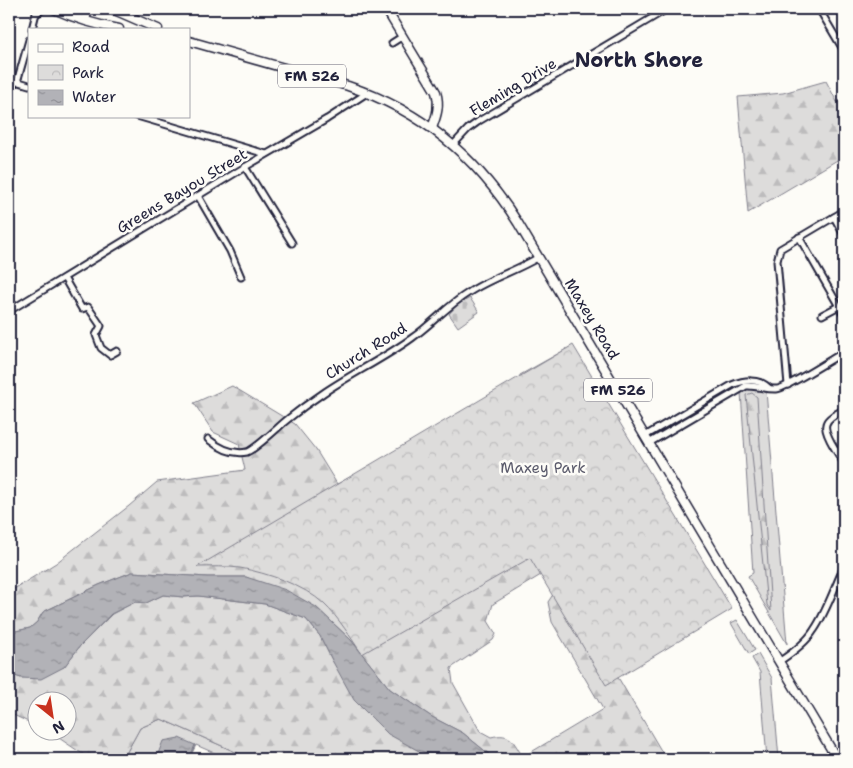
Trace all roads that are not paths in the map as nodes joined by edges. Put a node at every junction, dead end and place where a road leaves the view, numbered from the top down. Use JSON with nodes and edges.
{"nodes":[{"id":1,"x":43,"y":9,"type":"edge"},
{"id":2,"x":54,"y":9,"type":"edge"},
{"id":3,"x":88,"y":9,"type":"edge"},
{"id":4,"x":112,"y":9,"type":"edge"},
{"id":5,"x":386,"y":9,"type":"edge"},
{"id":6,"x":667,"y":9,"type":"edge"},
{"id":7,"x":820,"y":9,"type":"edge"},
{"id":8,"x":36,"y":11,"type":"edge"},
{"id":9,"x":137,"y":19,"type":"junction"},
{"id":10,"x":85,"y":20,"type":"junction"},
{"id":11,"x":32,"y":28,"type":"edge"},
{"id":12,"x":116,"y":28,"type":"edge"},
{"id":13,"x":134,"y":28,"type":"edge"},
{"id":14,"x":156,"y":28,"type":"edge"},
{"id":15,"x":403,"y":36,"type":"junction"},
{"id":16,"x":190,"y":41,"type":"edge"},
{"id":17,"x":392,"y":43,"type":"dead end"},
{"id":18,"x":28,"y":44,"type":"edge"},
{"id":19,"x":844,"y":51,"type":"edge"},
{"id":20,"x":9,"y":79,"type":"edge"},
{"id":21,"x":17,"y":82,"type":"junction"},
{"id":22,"x":28,"y":85,"type":"edge"},
{"id":23,"x":9,"y":87,"type":"edge"},
{"id":24,"x":368,"y":93,"type":"junction"},
{"id":25,"x":144,"y":118,"type":"edge"},
{"id":26,"x":432,"y":128,"type":"junction"},
{"id":27,"x":453,"y":145,"type":"junction"},
{"id":28,"x":266,"y":154,"type":"junction"},
{"id":29,"x":245,"y":167,"type":"junction"},
{"id":30,"x":198,"y":196,"type":"junction"},
{"id":31,"x":844,"y":211,"type":"edge"},
{"id":32,"x":834,"y":217,"type":"junction"},
{"id":33,"x":844,"y":235,"type":"edge"},
{"id":34,"x":799,"y":237,"type":"junction"},
{"id":35,"x":292,"y":243,"type":"dead end"},
{"id":36,"x":539,"y":257,"type":"junction"},
{"id":37,"x":241,"y":277,"type":"dead end"},
{"id":38,"x":64,"y":278,"type":"junction"},
{"id":39,"x":839,"y":306,"type":"junction"},
{"id":40,"x":9,"y":311,"type":"edge"},
{"id":41,"x":822,"y":315,"type":"dead end"},
{"id":42,"x":844,"y":315,"type":"edge"},
{"id":43,"x":117,"y":351,"type":"dead end"},
{"id":44,"x":844,"y":352,"type":"edge"},
{"id":45,"x":788,"y":385,"type":"junction"},
{"id":46,"x":770,"y":388,"type":"junction"},
{"id":47,"x":691,"y":409,"type":"junction"},
{"id":48,"x":844,"y":410,"type":"edge"},
{"id":49,"x":695,"y":416,"type":"junction"},
{"id":50,"x":208,"y":439,"type":"dead end"},
{"id":51,"x":648,"y":439,"type":"junction"},
{"id":52,"x":843,"y":462,"type":"edge"},
{"id":53,"x":844,"y":567,"type":"edge"},
{"id":54,"x":780,"y":662,"type":"junction"},
{"id":55,"x":838,"y":759,"type":"edge"}],
"edges":[{"from":1,"to":8,"type":"street"},
{"from":2,"to":10,"type":"main road"},
{"from":3,"to":10,"type":"main road"},
{"from":4,"to":9,"type":"main road"},
{"from":5,"to":15,"type":"main road"},
{"from":6,"to":27,"type":"street","name":"Fleming Drive"},
{"from":7,"to":19,"type":"street"},
{"from":8,"to":11,"type":"street"},
{"from":9,"to":13,"type":"main road"},
{"from":9,"to":14,"type":"main road"},
{"from":10,"to":12,"type":"main road"},
{"from":15,"to":17,"type":"street"},
{"from":15,"to":26,"type":"main road"},
{"from":16,"to":24,"type":"main road","number":"FM 526"},
{"from":18,"to":21,"type":"street"},
{"from":20,"to":21,"type":"street"},
{"from":21,"to":22,"type":"street"},
{"from":21,"to":23,"type":"street"},
{"from":24,"to":26,"type":"main road","number":"FM 526"},
{"from":24,"to":28,"type":"street","name":"Greens Bayou Street"},
{"from":25,"to":28,"type":"street"},
{"from":26,"to":27,"type":"main road","name":"Maxey Road","number":"FM 526"},
{"from":27,"to":36,"type":"main road","name":"Maxey Road","number":"FM 526"},
{"from":28,"to":29,"type":"street","name":"Greens Bayou Street"},
{"from":29,"to":30,"type":"street","name":"Greens Bayou Street"},
{"from":29,"to":35,"type":"street"},
{"from":30,"to":37,"type":"street"},
{"from":30,"to":38,"type":"street","name":"Greens Bayou Street"},
{"from":31,"to":32,"type":"street"},
{"from":32,"to":33,"type":"street"},
{"from":32,"to":34,"type":"street"},
{"from":34,"to":39,"type":"street"},
{"from":34,"to":45,"type":"street"},
{"from":36,"to":50,"type":"street","name":"Church Road"},
{"from":36,"to":51,"type":"main road","name":"Maxey Road","number":"FM 526"},
{"from":38,"to":40,"type":"street","name":"Greens Bayou Street"},
{"from":38,"to":43,"type":"street"},
{"from":39,"to":41,"type":"street"},
{"from":39,"to":42,"type":"street"},
{"from":44,"to":45,"type":"street"},
{"from":45,"to":46,"type":"street"},
{"from":46,"to":47,"type":"street"},
{"from":46,"to":49,"type":"street"},
{"from":47,"to":49,"type":"street"},
{"from":47,"to":51,"type":"street"},
{"from":48,"to":52,"type":"street"},
{"from":49,"to":51,"type":"street"},
{"from":51,"to":54,"type":"main road","name":"Maxey Road","number":"FM 526"},
{"from":53,"to":54,"type":"street"},
{"from":54,"to":55,"type":"main road","name":"Maxey Road","number":"FM 526"}]}
